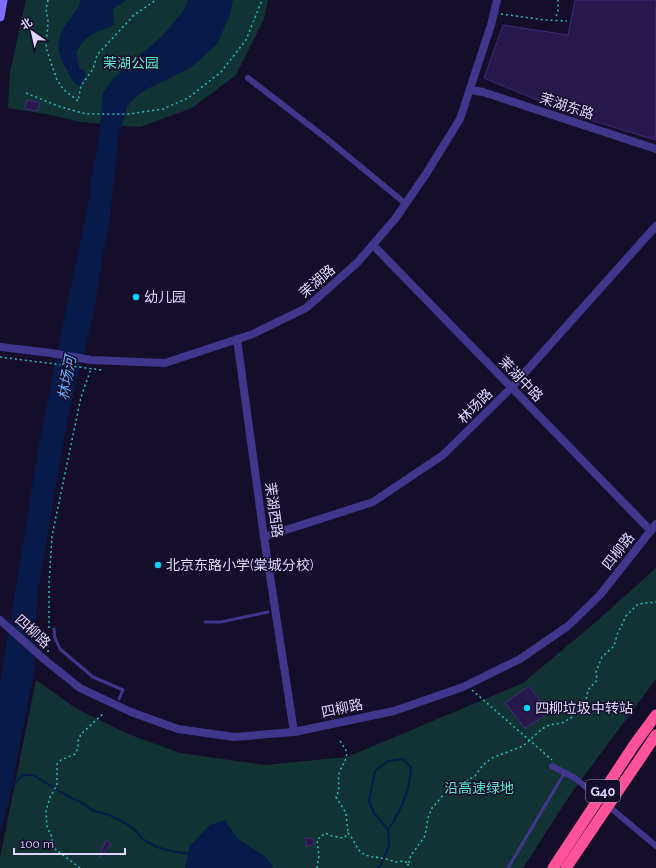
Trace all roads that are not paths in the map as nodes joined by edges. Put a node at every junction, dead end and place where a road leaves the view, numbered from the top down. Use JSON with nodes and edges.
{"nodes":[{"id":1,"x":3,"y":0,"type":"edge"},
{"id":2,"x":497,"y":0,"type":"edge"},
{"id":3,"x":0,"y":17,"type":"edge"},
{"id":4,"x":248,"y":78,"type":"dead end"},
{"id":5,"x":470,"y":90,"type":"junction"},
{"id":6,"x":656,"y":149,"type":"edge"},
{"id":7,"x":406,"y":204,"type":"junction"},
{"id":8,"x":656,"y":226,"type":"edge"},
{"id":9,"x":373,"y":245,"type":"junction"},
{"id":10,"x":237,"y":339,"type":"junction"},
{"id":11,"x":0,"y":347,"type":"edge"},
{"id":12,"x":512,"y":387,"type":"junction"},
{"id":13,"x":653,"y":528,"type":"edge"},
{"id":14,"x":264,"y":537,"type":"junction"},
{"id":15,"x":268,"y":612,"type":"dead end"},
{"id":16,"x":0,"y":620,"type":"edge"},
{"id":17,"x":205,"y":622,"type":"dead end"},
{"id":18,"x":54,"y":629,"type":"dead end"},
{"id":19,"x":119,"y":699,"type":"dead end"},
{"id":20,"x":656,"y":715,"type":"edge"},
{"id":21,"x":294,"y":732,"type":"junction"},
{"id":22,"x":656,"y":735,"type":"edge"},
{"id":23,"x":552,"y":766,"type":"dead end"},
{"id":24,"x":566,"y":771,"type":"road end"},
{"id":25,"x":599,"y":798,"type":"junction"},
{"id":26,"x":608,"y":805,"type":"junction"},
{"id":27,"x":656,"y":846,"type":"edge"},
{"id":28,"x":508,"y":868,"type":"edge"},
{"id":29,"x":553,"y":868,"type":"edge"},
{"id":30,"x":566,"y":868,"type":"edge"}],
"edges":[{"from":1,"to":3,"type":"main road"},
{"from":2,"to":5,"type":"street","name":"茉湖路"},
{"from":4,"to":7,"type":"street"},
{"from":5,"to":6,"type":"street","name":"茉湖东路"},
{"from":5,"to":7,"type":"street","name":"茉湖路"},
{"from":7,"to":9,"type":"street","name":"茉湖路"},
{"from":8,"to":12,"type":"street","name":"林场路"},
{"from":9,"to":10,"type":"street","name":"茉湖路"},
{"from":9,"to":12,"type":"street","name":"茉湖中路"},
{"from":10,"to":11,"type":"street","name":"茉湖路"},
{"from":10,"to":14,"type":"street","name":"茉湖西路"},
{"from":12,"to":13,"type":"street","name":"茉湖中路"},
{"from":12,"to":14,"type":"street","name":"林场路"},
{"from":13,"to":21,"type":"street","name":"四柳路"},
{"from":14,"to":21,"type":"street","name":"茉湖西路"},
{"from":15,"to":17,"type":"lane"},
{"from":16,"to":21,"type":"street","name":"四柳路"},
{"from":18,"to":19,"type":"lane"},
{"from":20,"to":25,"type":"highway","number":"G40"},
{"from":22,"to":26,"type":"highway","number":"G40"},
{"from":23,"to":25,"type":"street"},
{"from":24,"to":28,"type":"lane"},
{"from":25,"to":26,"type":"street"},
{"from":25,"to":29,"type":"highway","number":"G40"},
{"from":26,"to":27,"type":"street"},
{"from":26,"to":30,"type":"highway","number":"G40"}]}
